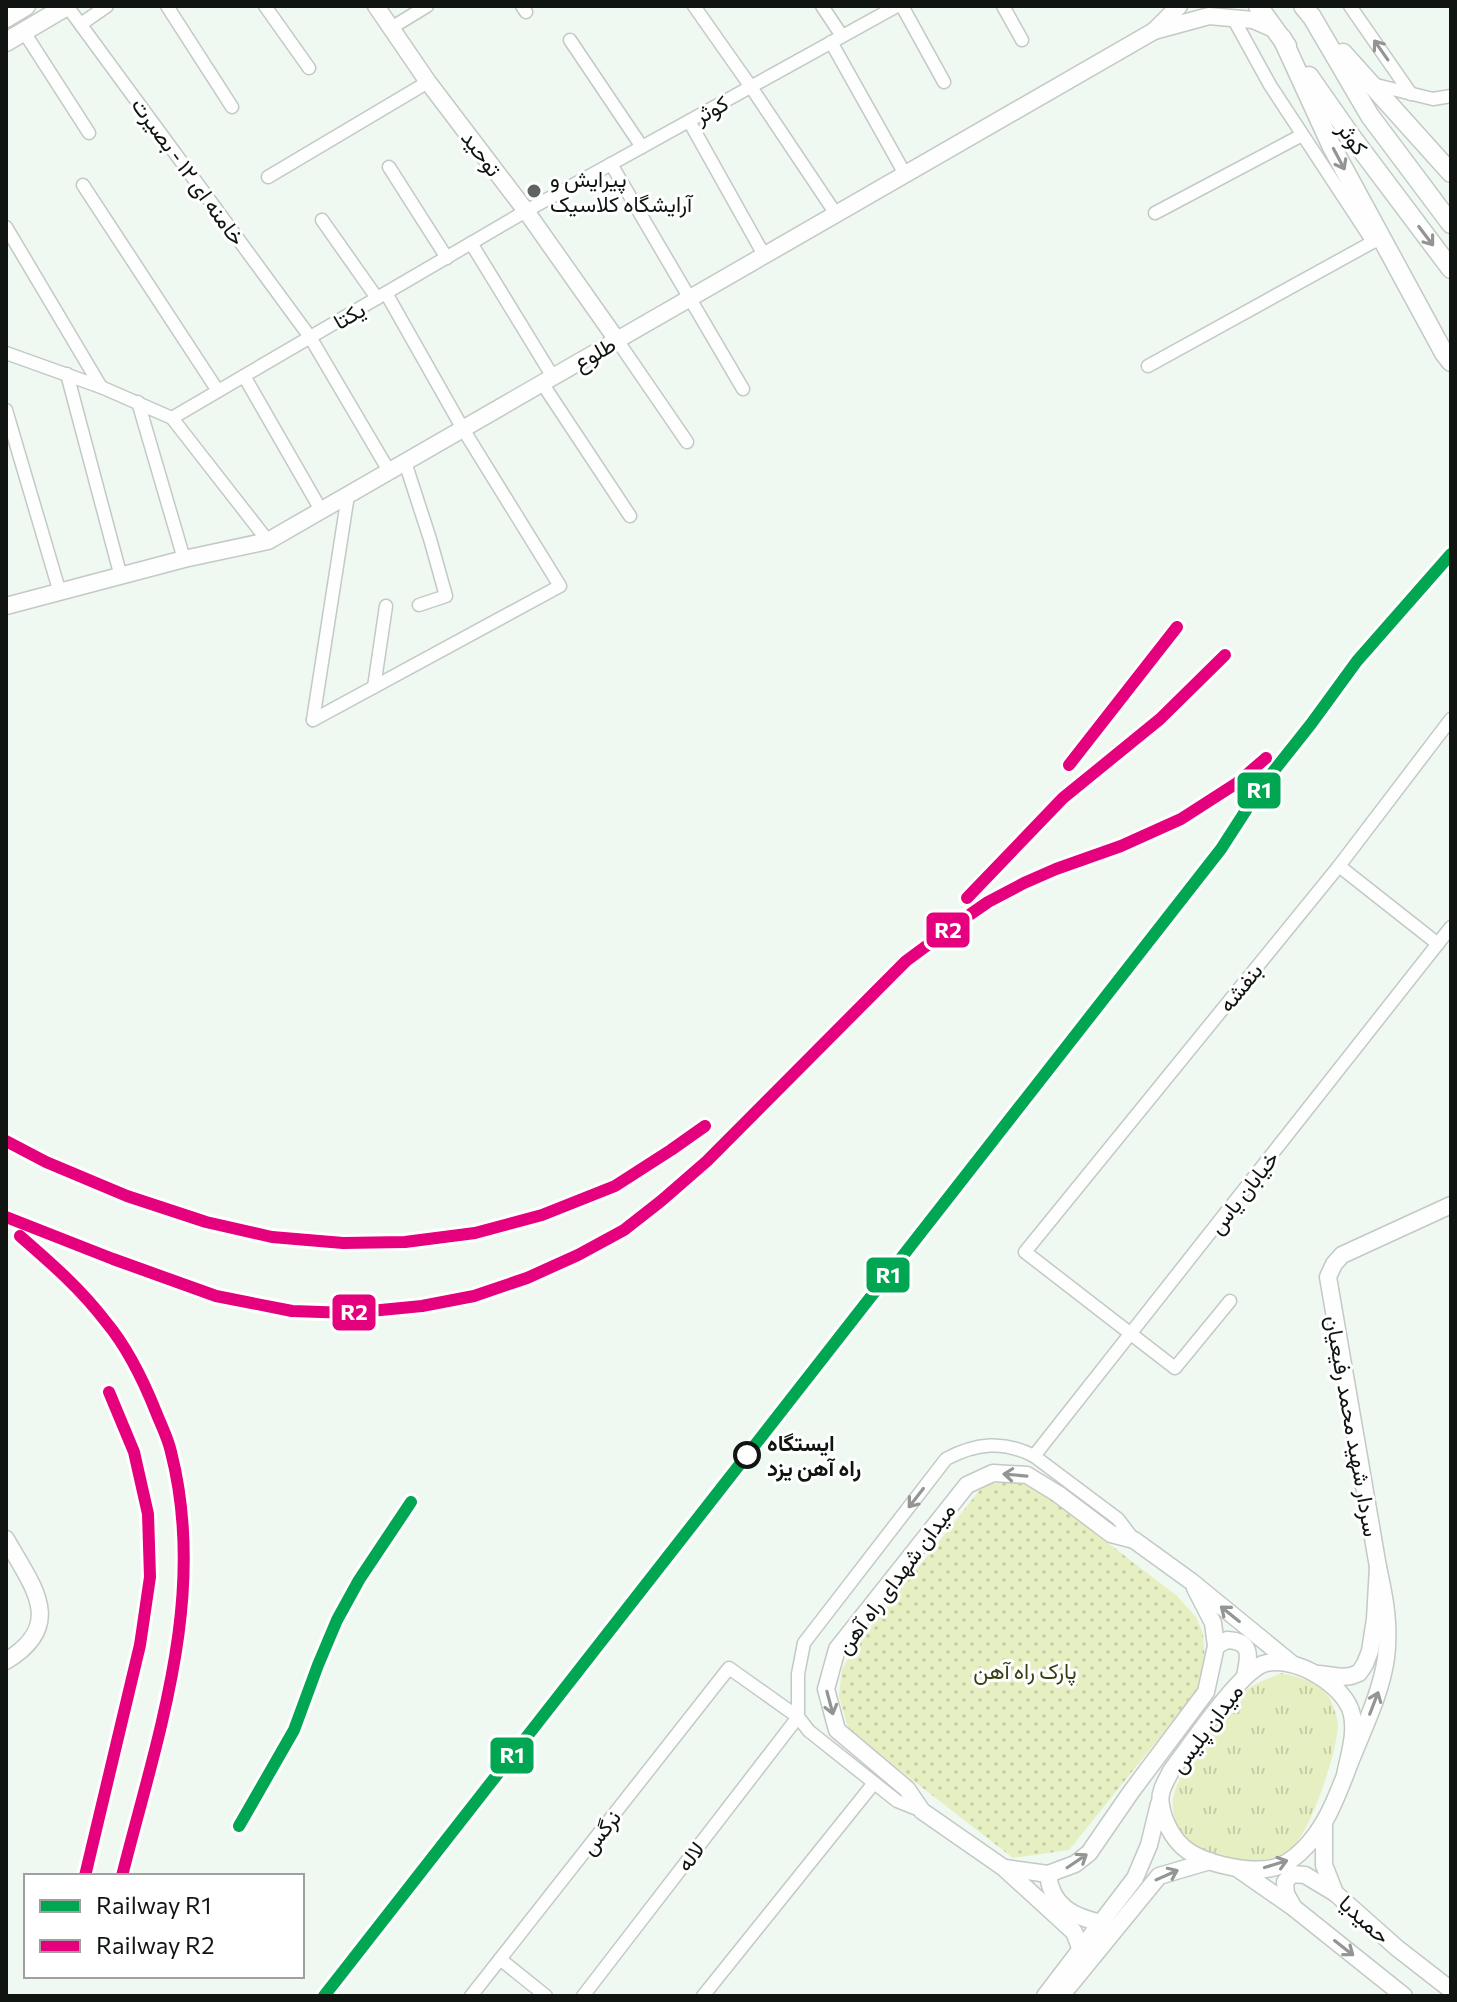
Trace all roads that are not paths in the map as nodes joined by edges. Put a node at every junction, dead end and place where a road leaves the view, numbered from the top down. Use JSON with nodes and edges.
{"nodes":[{"id":1,"x":26,"y":6,"type":"edge"},
{"id":2,"x":67,"y":6,"type":"edge"},
{"id":3,"x":107,"y":6,"type":"edge"},
{"id":4,"x":167,"y":6,"type":"edge"},
{"id":5,"x":265,"y":6,"type":"edge"},
{"id":6,"x":376,"y":6,"type":"edge"},
{"id":7,"x":427,"y":6,"type":"edge"},
{"id":8,"x":694,"y":6,"type":"edge"},
{"id":9,"x":822,"y":6,"type":"edge"},
{"id":10,"x":899,"y":6,"type":"edge"},
{"id":11,"x":1003,"y":6,"type":"edge"},
{"id":12,"x":1179,"y":6,"type":"edge"},
{"id":13,"x":1258,"y":6,"type":"edge"},
{"id":14,"x":1350,"y":6,"type":"edge"},
{"id":15,"x":1307,"y":12,"type":"edge"},
{"id":16,"x":6,"y":18,"type":"edge"},
{"id":17,"x":1233,"y":18,"type":"junction"},
{"id":18,"x":81,"y":24,"type":"junction"},
{"id":19,"x":391,"y":28,"type":"junction"},
{"id":20,"x":1154,"y":31,"type":"junction"},
{"id":21,"x":24,"y":32,"type":"junction"},
{"id":22,"x":1279,"y":34,"type":"junction"},
{"id":23,"x":837,"y":39,"type":"junction"},
{"id":24,"x":570,"y":40,"type":"dead end"},
{"id":25,"x":1022,"y":40,"type":"dead end"},
{"id":26,"x":6,"y":42,"type":"edge"},
{"id":27,"x":309,"y":68,"type":"dead end"},
{"id":28,"x":428,"y":82,"type":"junction"},
{"id":29,"x":944,"y":82,"type":"dead end"},
{"id":30,"x":1369,"y":84,"type":"junction"},
{"id":31,"x":751,"y":87,"type":"junction"},
{"id":32,"x":1411,"y":94,"type":"junction"},
{"id":33,"x":1451,"y":96,"type":"edge"},
{"id":34,"x":232,"y":107,"type":"dead end"},
{"id":35,"x":689,"y":121,"type":"junction"},
{"id":36,"x":89,"y":133,"type":"dead end"},
{"id":37,"x":1302,"y":135,"type":"junction"},
{"id":38,"x":642,"y":147,"type":"junction"},
{"id":39,"x":611,"y":164,"type":"junction"},
{"id":40,"x":389,"y":167,"type":"dead end"},
{"id":41,"x":1451,"y":173,"type":"edge"},
{"id":42,"x":905,"y":174,"type":"junction"},
{"id":43,"x":268,"y":177,"type":"dead end"},
{"id":44,"x":83,"y":185,"type":"dead end"},
{"id":45,"x":526,"y":211,"type":"junction"},
{"id":46,"x":1155,"y":213,"type":"dead end"},
{"id":47,"x":836,"y":214,"type":"junction"},
{"id":48,"x":322,"y":220,"type":"dead end"},
{"id":49,"x":1451,"y":224,"type":"edge"},
{"id":50,"x":6,"y":227,"type":"edge"},
{"id":51,"x":1377,"y":240,"type":"junction"},
{"id":52,"x":471,"y":243,"type":"junction"},
{"id":53,"x":764,"y":255,"type":"junction"},
{"id":54,"x":447,"y":258,"type":"junction"},
{"id":55,"x":1451,"y":269,"type":"edge"},
{"id":56,"x":381,"y":296,"type":"junction"},
{"id":57,"x":689,"y":298,"type":"junction"},
{"id":58,"x":310,"y":337,"type":"junction"},
{"id":59,"x":617,"y":340,"type":"junction"},
{"id":60,"x":6,"y":353,"type":"edge"},
{"id":61,"x":1451,"y":362,"type":"edge"},
{"id":62,"x":1148,"y":366,"type":"dead end"},
{"id":63,"x":67,"y":374,"type":"junction"},
{"id":64,"x":244,"y":376,"type":"junction"},
{"id":65,"x":548,"y":380,"type":"junction"},
{"id":66,"x":101,"y":387,"type":"junction"},
{"id":67,"x":743,"y":389,"type":"dead end"},
{"id":68,"x":218,"y":391,"type":"junction"},
{"id":69,"x":138,"y":402,"type":"junction"},
{"id":70,"x":6,"y":410,"type":"edge"},
{"id":71,"x":172,"y":418,"type":"junction"},
{"id":72,"x":463,"y":429,"type":"junction"},
{"id":73,"x":687,"y":442,"type":"dead end"},
{"id":74,"x":405,"y":462,"type":"junction"},
{"id":75,"x":389,"y":471,"type":"junction"},
{"id":76,"x":348,"y":495,"type":"junction"},
{"id":77,"x":321,"y":510,"type":"junction"},
{"id":78,"x":630,"y":516,"type":"dead end"},
{"id":79,"x":268,"y":541,"type":"junction"},
{"id":80,"x":184,"y":559,"type":"junction"},
{"id":81,"x":121,"y":577,"type":"junction"},
{"id":82,"x":60,"y":593,"type":"junction"},
{"id":83,"x":419,"y":605,"type":"dead end"},
{"id":84,"x":6,"y":606,"type":"edge"},
{"id":85,"x":386,"y":606,"type":"dead end"},
{"id":86,"x":374,"y":687,"type":"junction"},
{"id":87,"x":1451,"y":719,"type":"edge"},
{"id":88,"x":1339,"y":866,"type":"junction"},
{"id":89,"x":1451,"y":927,"type":"edge"},
{"id":90,"x":1438,"y":944,"type":"junction"},
{"id":91,"x":1451,"y":1205,"type":"edge"},
{"id":92,"x":1230,"y":1301,"type":"dead end"},
{"id":93,"x":1130,"y":1334,"type":"junction"},
{"id":94,"x":1034,"y":1456,"type":"junction"},
{"id":95,"x":6,"y":1539,"type":"edge"},
{"id":96,"x":1134,"y":1540,"type":"junction"},
{"id":97,"x":1378,"y":1567,"type":"junction"},
{"id":98,"x":1192,"y":1582,"type":"junction"},
{"id":99,"x":1216,"y":1646,"type":"junction"},
{"id":100,"x":6,"y":1661,"type":"edge"},
{"id":101,"x":1291,"y":1663,"type":"junction"},
{"id":102,"x":1315,"y":1673,"type":"junction"},
{"id":103,"x":1245,"y":1676,"type":"junction"},
{"id":104,"x":798,"y":1717,"type":"junction"},
{"id":105,"x":1345,"y":1775,"type":"junction"},
{"id":106,"x":874,"y":1783,"type":"junction"},
{"id":107,"x":1160,"y":1803,"type":"junction"},
{"id":108,"x":922,"y":1811,"type":"junction"},
{"id":109,"x":1324,"y":1823,"type":"junction"},
{"id":110,"x":1210,"y":1861,"type":"junction"},
{"id":111,"x":1004,"y":1868,"type":"junction"},
{"id":112,"x":1237,"y":1868,"type":"junction"},
{"id":113,"x":1048,"y":1874,"type":"junction"},
{"id":114,"x":1335,"y":1893,"type":"junction"},
{"id":115,"x":1294,"y":1908,"type":"junction"},
{"id":116,"x":1102,"y":1923,"type":"junction"},
{"id":117,"x":1081,"y":1950,"type":"junction"},
{"id":118,"x":500,"y":1959,"type":"junction"},
{"id":119,"x":1451,"y":1990,"type":"edge"},
{"id":120,"x":471,"y":1996,"type":"edge"},
{"id":121,"x":546,"y":1996,"type":"edge"},
{"id":122,"x":583,"y":1996,"type":"edge"},
{"id":123,"x":703,"y":1996,"type":"edge"},
{"id":124,"x":1045,"y":1996,"type":"edge"},
{"id":125,"x":1061,"y":1996,"type":"edge"},
{"id":126,"x":1404,"y":1996,"type":"edge"}],
"edges":[{"from":1,"to":16,"type":"main road"},
{"from":2,"to":18,"type":"street","name":"خامنه ای ۱۲ - بصیرت"},
{"from":2,"to":21,"type":"main road"},
{"from":3,"to":18,"type":"street"},
{"from":4,"to":34,"type":"street"},
{"from":5,"to":27,"type":"street"},
{"from":6,"to":19,"type":"street","name":"توحید"},
{"from":7,"to":19,"type":"street"},
{"from":8,"to":31,"type":"street"},
{"from":9,"to":23,"type":"street"},
{"from":10,"to":23,"type":"street","name":"کوثر"},
{"from":10,"to":29,"type":"street"},
{"from":11,"to":25,"type":"street"},
{"from":12,"to":20,"type":"street"},
{"from":13,"to":22,"type":"main road","name":"کوثر"},
{"from":32,"to":14,"type":"street","one_way":true},
{"from":15,"to":30,"type":"main road"},
{"from":15,"to":49,"type":"main road","name":"کوثر"},
{"from":17,"to":20,"type":"street"},
{"from":17,"to":22,"type":"street"},
{"from":17,"to":37,"type":"street"},
{"from":18,"to":58,"type":"street","name":"خامنه ای ۱۲ - بصیرت"},
{"from":19,"to":28,"type":"street","name":"توحید"},
{"from":20,"to":42,"type":"street","name":"طلوع"},
{"from":21,"to":26,"type":"main road"},
{"from":21,"to":36,"type":"street"},
{"from":22,"to":51,"type":"main road","one_way":true},
{"from":22,"to":55,"type":"main road","name":"کوثر","one_way":true},
{"from":23,"to":31,"type":"street","name":"کوثر"},
{"from":23,"to":42,"type":"street"},
{"from":24,"to":38,"type":"street"},
{"from":28,"to":43,"type":"street"},
{"from":28,"to":45,"type":"street","name":"توحید"},
{"from":30,"to":32,"type":"street"},
{"from":30,"to":41,"type":"main road"},
{"from":31,"to":35,"type":"street","name":"کوثر"},
{"from":31,"to":47,"type":"street"},
{"from":32,"to":33,"type":"street"},
{"from":35,"to":38,"type":"street","name":"کوثر"},
{"from":35,"to":53,"type":"street"},
{"from":37,"to":46,"type":"street"},
{"from":37,"to":51,"type":"street"},
{"from":38,"to":39,"type":"street","name":"کوثر"},
{"from":39,"to":45,"type":"street","name":"کوثر"},
{"from":39,"to":57,"type":"street"},
{"from":40,"to":54,"type":"street"},
{"from":42,"to":47,"type":"street","name":"طلوع"},
{"from":44,"to":68,"type":"street"},
{"from":45,"to":52,"type":"street","name":"یکتا"},
{"from":45,"to":59,"type":"street","name":"توحید"},
{"from":47,"to":53,"type":"street","name":"طلوع"},
{"from":48,"to":56,"type":"street"},
{"from":50,"to":66,"type":"street"},
{"from":51,"to":61,"type":"main road"},
{"from":51,"to":62,"type":"street"},
{"from":52,"to":54,"type":"street","name":"یکتا"},
{"from":52,"to":65,"type":"street"},
{"from":53,"to":57,"type":"street","name":"طلوع"},
{"from":54,"to":56,"type":"street","name":"یکتا"},
{"from":56,"to":58,"type":"street","name":"یکتا"},
{"from":56,"to":72,"type":"street"},
{"from":57,"to":59,"type":"street","name":"طلوع"},
{"from":57,"to":67,"type":"street"},
{"from":58,"to":64,"type":"street","name":"یکتا"},
{"from":58,"to":75,"type":"street","name":"خامنه ای ۱۲ - بصیرت"},
{"from":59,"to":65,"type":"street","name":"طلوع"},
{"from":59,"to":73,"type":"street"},
{"from":60,"to":63,"type":"street"},
{"from":63,"to":66,"type":"street"},
{"from":63,"to":81,"type":"street"},
{"from":64,"to":68,"type":"street","name":"یکتا"},
{"from":64,"to":77,"type":"street"},
{"from":65,"to":72,"type":"street","name":"طلوع"},
{"from":65,"to":78,"type":"street"},
{"from":66,"to":69,"type":"street"},
{"from":68,"to":71,"type":"street","name":"یکتا"},
{"from":69,"to":71,"type":"street"},
{"from":69,"to":80,"type":"street"},
{"from":70,"to":82,"type":"street"},
{"from":71,"to":79,"type":"street"},
{"from":72,"to":74,"type":"street","name":"طلوع"},
{"from":72,"to":86,"type":"street"},
{"from":74,"to":75,"type":"street","name":"طلوع"},
{"from":74,"to":83,"type":"street"},
{"from":75,"to":76,"type":"street","name":"طلوع"},
{"from":76,"to":77,"type":"street","name":"طلوع"},
{"from":76,"to":86,"type":"street"},
{"from":77,"to":79,"type":"street","name":"طلوع"},
{"from":79,"to":80,"type":"street","name":"طلوع"},
{"from":80,"to":81,"type":"street","name":"طلوع"},
{"from":81,"to":82,"type":"street","name":"طلوع"},
{"from":82,"to":84,"type":"street","name":"طلوع"},
{"from":85,"to":86,"type":"street"},
{"from":87,"to":88,"type":"street","name":"بنفشه"},
{"from":88,"to":90,"type":"street"},
{"from":88,"to":93,"type":"street","name":"بنفشه"},
{"from":89,"to":90,"type":"street","name":"خیابان یاس"},
{"from":90,"to":93,"type":"street","name":"خیابان یاس"},
{"from":91,"to":97,"type":"street","name":"سردار شهید محمد رفیعیان"},
{"from":92,"to":93,"type":"street"},
{"from":93,"to":94,"type":"street","name":"خیابان یاس"},
{"from":94,"to":96,"type":"street"},
{"from":94,"to":104,"type":"street","one_way":true},
{"from":95,"to":100,"type":"street"},
{"from":96,"to":98,"type":"street","name":"میدان شهدای راه آهن"},
{"from":96,"to":108,"type":"street","name":"میدان شهدای راه آهن","one_way":true},
{"from":97,"to":102,"type":"street","name":"سردار شهید محمد رفیعیان"},
{"from":105,"to":97,"type":"street","one_way":true},
{"from":98,"to":99,"type":"street"},
{"from":101,"to":98,"type":"street","name":"میدان شهدای راه آهن","one_way":true},
{"from":99,"to":103,"type":"street"},
{"from":113,"to":99,"type":"street","one_way":true},
{"from":101,"to":102,"type":"street"},
{"from":101,"to":103,"type":"street","name":"میدان پلیس"},
{"from":102,"to":105,"type":"street"},
{"from":103,"to":107,"type":"street","name":"میدان پلیس"},
{"from":104,"to":106,"type":"street"},
{"from":104,"to":118,"type":"street","name":"نرگس"},
{"from":104,"to":122,"type":"street","name":"لاله"},
{"from":105,"to":109,"type":"street"},
{"from":106,"to":108,"type":"street"},
{"from":106,"to":123,"type":"street"},
{"from":107,"to":110,"type":"street"},
{"from":107,"to":116,"type":"street","name":"میدان پلیس"},
{"from":108,"to":111,"type":"street","name":"میدان شهدای راه آهن"},
{"from":112,"to":109,"type":"street","one_way":true},
{"from":109,"to":114,"type":"street","name":"حمیدیا"},
{"from":110,"to":112,"type":"street"},
{"from":125,"to":110,"type":"street","one_way":true},
{"from":111,"to":113,"type":"street"},
{"from":111,"to":117,"type":"street","name":"میدان شهدای راه آهن"},
{"from":112,"to":115,"type":"street","name":"حمیدیا"},
{"from":113,"to":116,"type":"street"},
{"from":114,"to":115,"type":"street"},
{"from":114,"to":119,"type":"street","name":"حمیدیا"},
{"from":115,"to":126,"type":"street","name":"حمیدیا","one_way":true},
{"from":116,"to":117,"type":"street","name":"میدان پلیس"},
{"from":117,"to":124,"type":"street","name":"میدان پلیس"},
{"from":118,"to":120,"type":"street","name":"نرگس"},
{"from":118,"to":121,"type":"street"}]}
